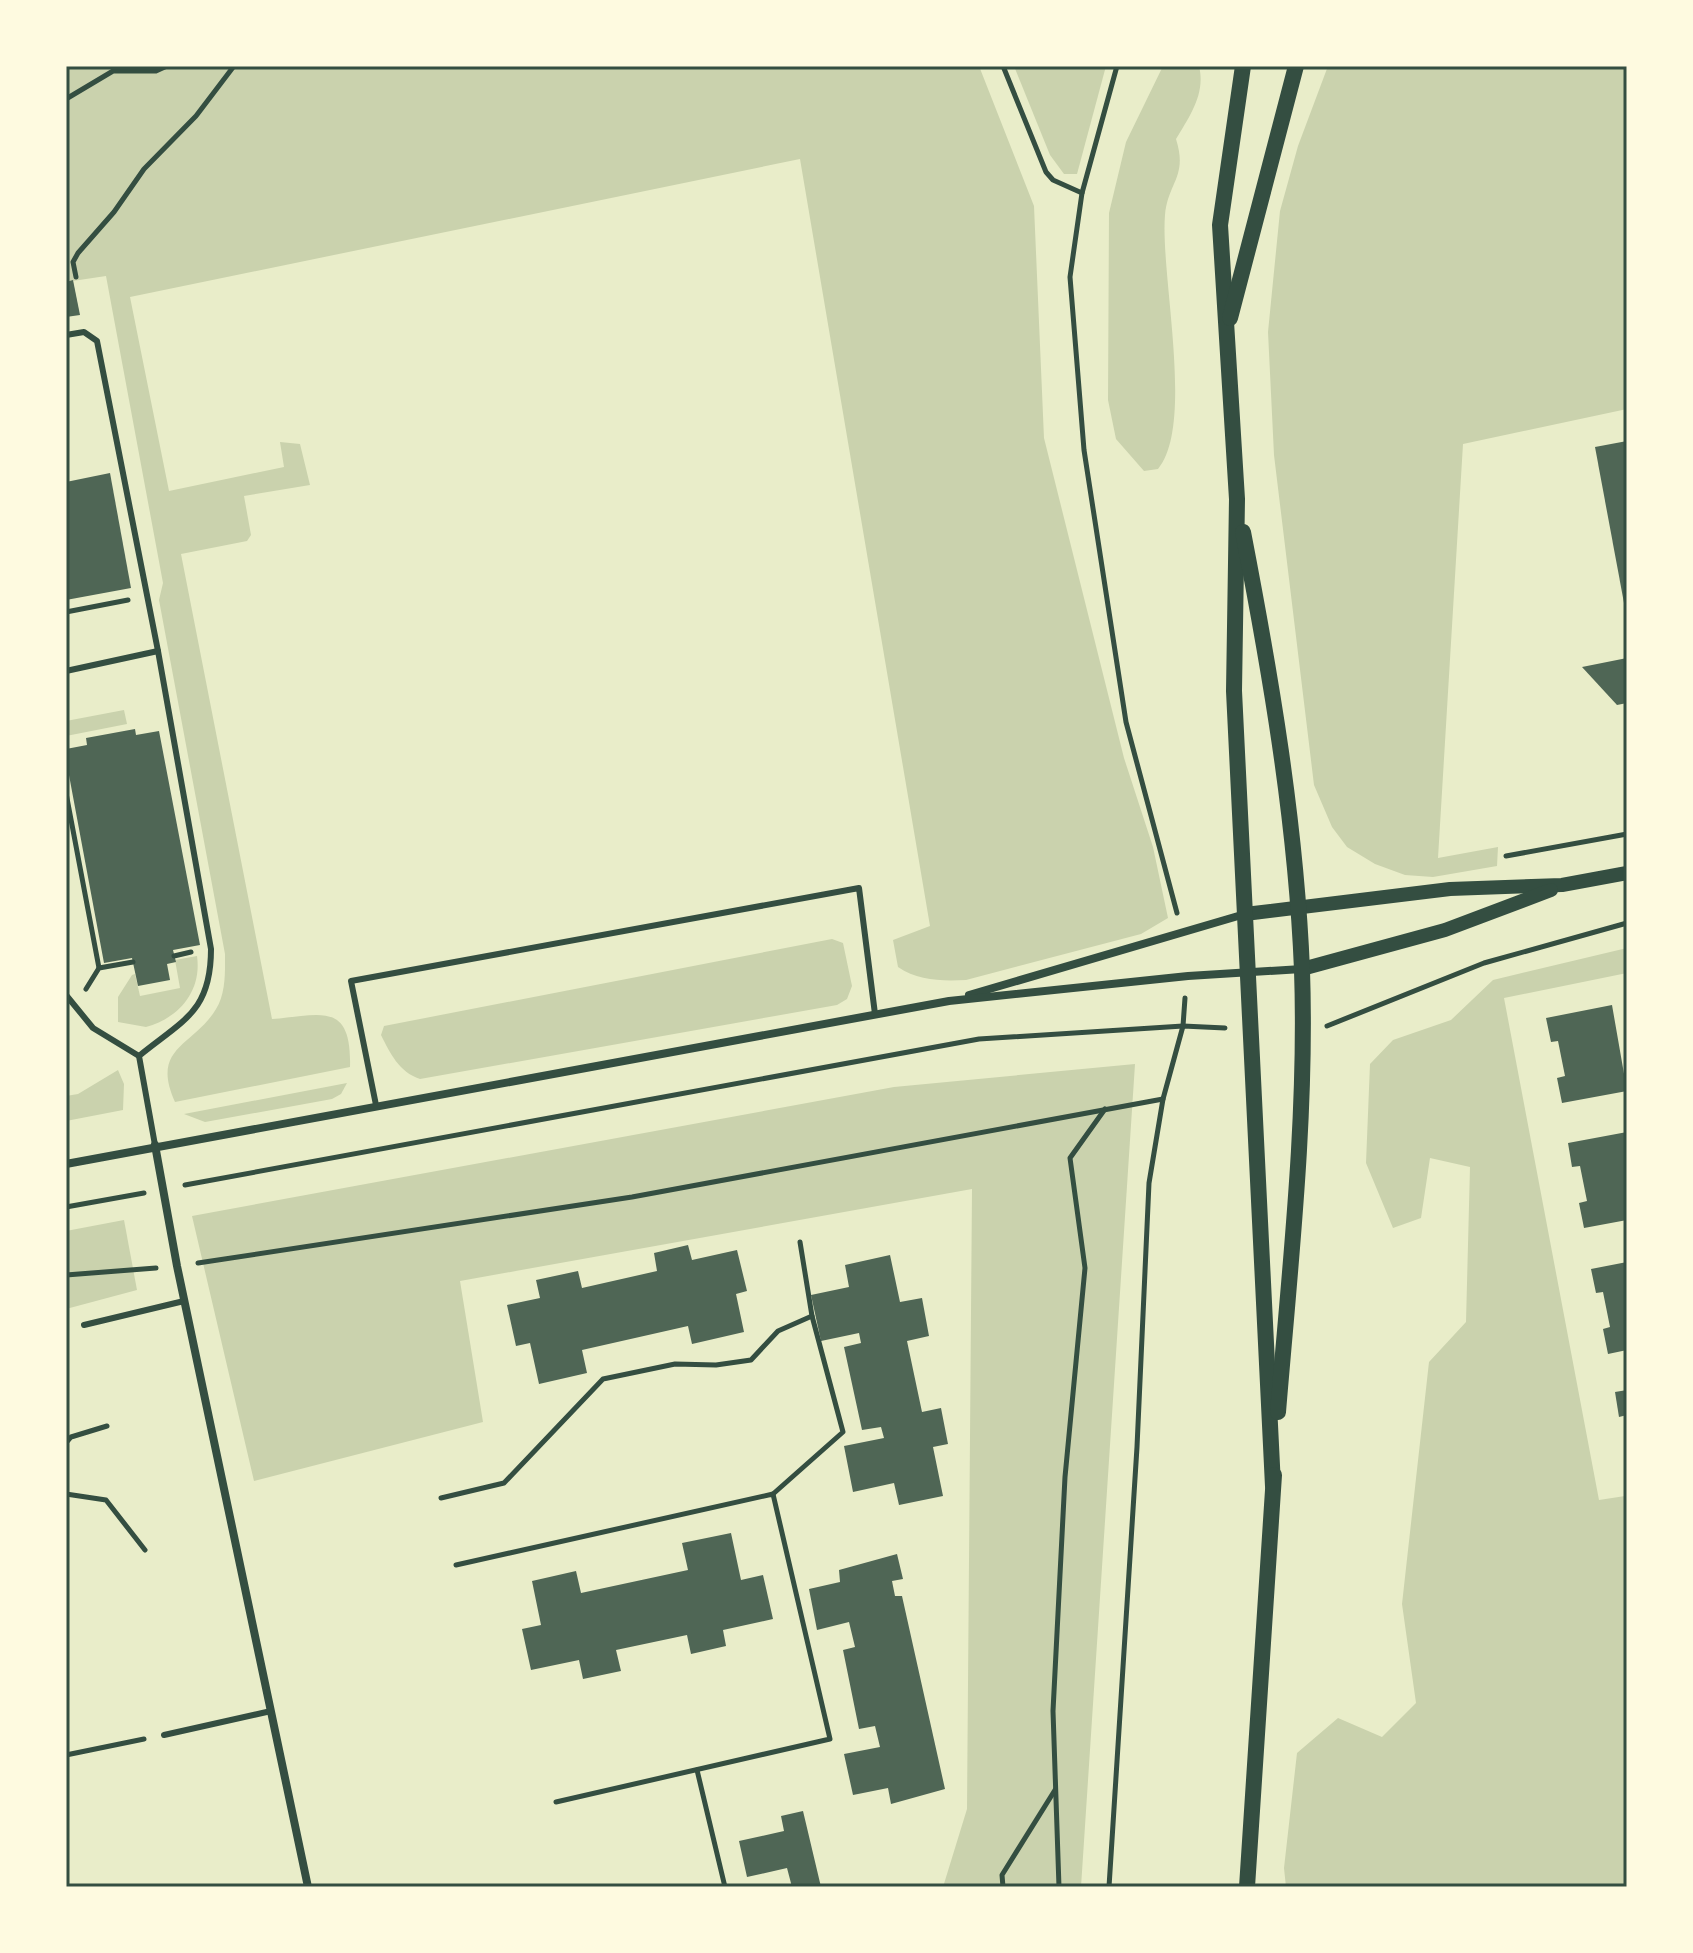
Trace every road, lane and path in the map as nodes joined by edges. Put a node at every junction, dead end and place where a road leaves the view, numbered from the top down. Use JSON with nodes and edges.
{"nodes":[{"id":1,"x":167,"y":66,"type":"edge"},
{"id":2,"x":234,"y":66,"type":"edge"},
{"id":3,"x":1003,"y":66,"type":"edge"},
{"id":4,"x":1117,"y":66,"type":"edge"},
{"id":5,"x":1243,"y":66,"type":"edge"},
{"id":6,"x":1296,"y":66,"type":"edge"},
{"id":7,"x":66,"y":99,"type":"edge"},
{"id":8,"x":1082,"y":193,"type":"junction"},
{"id":9,"x":76,"y":277,"type":"dead end"},
{"id":10,"x":1228,"y":327,"type":"junction"},
{"id":11,"x":66,"y":335,"type":"edge"},
{"id":12,"x":1237,"y":499,"type":"junction"},
{"id":13,"x":147,"y":596,"type":"junction"},
{"id":14,"x":66,"y":612,"type":"edge"},
{"id":15,"x":158,"y":651,"type":"junction"},
{"id":16,"x":66,"y":671,"type":"edge"},
{"id":17,"x":66,"y":793,"type":"edge"},
{"id":18,"x":1627,"y":834,"type":"edge"},
{"id":19,"x":1506,"y":856,"type":"dead end"},
{"id":20,"x":1627,"y":873,"type":"edge"},
{"id":21,"x":1562,"y":885,"type":"junction"},
{"id":22,"x":1297,"y":906,"type":"junction"},
{"id":23,"x":1245,"y":914,"type":"junction"},
{"id":24,"x":1627,"y":923,"type":"edge"},
{"id":25,"x":1182,"y":930,"type":"junction"},
{"id":26,"x":133,"y":962,"type":"dead end"},
{"id":27,"x":99,"y":968,"type":"junction"},
{"id":28,"x":1302,"y":969,"type":"junction"},
{"id":29,"x":1248,"y":975,"type":"junction"},
{"id":30,"x":1188,"y":976,"type":"junction"},
{"id":31,"x":66,"y":995,"type":"edge"},
{"id":32,"x":949,"y":1001,"type":"junction"},
{"id":33,"x":75,"y":1007,"type":"junction"},
{"id":34,"x":875,"y":1014,"type":"junction"},
{"id":35,"x":1183,"y":1026,"type":"junction"},
{"id":36,"x":1302,"y":1027,"type":"junction"},
{"id":37,"x":1250,"y":1028,"type":"junction"},
{"id":38,"x":139,"y":1056,"type":"junction"},
{"id":39,"x":1163,"y":1099,"type":"junction"},
{"id":40,"x":376,"y":1105,"type":"junction"},
{"id":41,"x":1105,"y":1109,"type":"junction"},
{"id":42,"x":155,"y":1145,"type":"junction"},
{"id":43,"x":66,"y":1164,"type":"edge"},
{"id":44,"x":162,"y":1189,"type":"junction"},
{"id":45,"x":66,"y":1207,"type":"edge"},
{"id":46,"x":800,"y":1242,"type":"dead end"},
{"id":47,"x":177,"y":1266,"type":"junction"},
{"id":48,"x":66,"y":1275,"type":"edge"},
{"id":49,"x":184,"y":1301,"type":"junction"},
{"id":50,"x":812,"y":1316,"type":"junction"},
{"id":51,"x":84,"y":1325,"type":"dead end"},
{"id":52,"x":107,"y":1426,"type":"dead end"},
{"id":53,"x":66,"y":1443,"type":"edge"},
{"id":54,"x":1273,"y":1486,"type":"junction"},
{"id":55,"x":66,"y":1494,"type":"edge"},
{"id":56,"x":773,"y":1494,"type":"junction"},
{"id":57,"x":441,"y":1498,"type":"dead end"},
{"id":58,"x":145,"y":1550,"type":"dead end"},
{"id":59,"x":456,"y":1565,"type":"dead end"},
{"id":60,"x":271,"y":1711,"type":"junction"},
{"id":61,"x":164,"y":1735,"type":"joint"},
{"id":62,"x":66,"y":1755,"type":"edge"},
{"id":63,"x":697,"y":1770,"type":"junction"},
{"id":64,"x":1056,"y":1789,"type":"junction"},
{"id":65,"x":556,"y":1802,"type":"dead end"},
{"id":66,"x":308,"y":1887,"type":"edge"},
{"id":67,"x":725,"y":1887,"type":"edge"},
{"id":68,"x":1003,"y":1887,"type":"edge"},
{"id":69,"x":1059,"y":1887,"type":"edge"},
{"id":70,"x":1109,"y":1887,"type":"edge"},
{"id":71,"x":1247,"y":1887,"type":"edge"}],
"edges":[{"from":1,"to":7,"type":"path"},
{"from":2,"to":9,"type":"path"},
{"from":3,"to":8,"type":"path"},
{"from":4,"to":8,"type":"path"},
{"from":5,"to":10,"type":"main road"},
{"from":6,"to":10,"type":"main road"},
{"from":8,"to":25,"type":"path"},
{"from":10,"to":12,"type":"main road"},
{"from":11,"to":13,"type":"lane"},
{"from":12,"to":22,"type":"main road"},
{"from":12,"to":23,"type":"main road"},
{"from":13,"to":14,"type":"path"},
{"from":13,"to":15,"type":"lane"},
{"from":15,"to":16,"type":"lane"},
{"from":15,"to":38,"type":"lane"},
{"from":17,"to":27,"type":"path"},
{"from":18,"to":19,"type":"path"},
{"from":20,"to":21,"type":"street"},
{"from":21,"to":22,"type":"street"},
{"from":21,"to":28,"type":"street"},
{"from":22,"to":23,"type":"street"},
{"from":22,"to":28,"type":"main road"},
{"from":23,"to":25,"type":"street"},
{"from":23,"to":29,"type":"main road"},
{"from":24,"to":36,"type":"path"},
{"from":25,"to":32,"type":"street"},
{"from":26,"to":27,"type":"path"},
{"from":27,"to":33,"type":"path"},
{"from":28,"to":29,"type":"street"},
{"from":28,"to":36,"type":"main road"},
{"from":29,"to":30,"type":"street"},
{"from":29,"to":37,"type":"main road"},
{"from":30,"to":32,"type":"street"},
{"from":30,"to":35,"type":"path"},
{"from":31,"to":33,"type":"lane"},
{"from":32,"to":34,"type":"street"},
{"from":33,"to":38,"type":"lane"},
{"from":34,"to":40,"type":"street"},
{"from":34,"to":40,"type":"lane"},
{"from":35,"to":37,"type":"path"},
{"from":35,"to":39,"type":"path"},
{"from":35,"to":44,"type":"path"},
{"from":36,"to":54,"type":"main road"},
{"from":37,"to":54,"type":"main road"},
{"from":38,"to":42,"type":"lane"},
{"from":39,"to":41,"type":"path"},
{"from":39,"to":70,"type":"path"},
{"from":40,"to":42,"type":"street"},
{"from":41,"to":47,"type":"path"},
{"from":41,"to":64,"type":"path"},
{"from":42,"to":43,"type":"street"},
{"from":42,"to":44,"type":"street"},
{"from":44,"to":45,"type":"path"},
{"from":44,"to":47,"type":"street"},
{"from":46,"to":50,"type":"path"},
{"from":47,"to":48,"type":"path"},
{"from":47,"to":49,"type":"street"},
{"from":49,"to":51,"type":"lane"},
{"from":49,"to":60,"type":"street"},
{"from":50,"to":56,"type":"path"},
{"from":50,"to":57,"type":"path"},
{"from":52,"to":53,"type":"path"},
{"from":54,"to":71,"type":"main road"},
{"from":55,"to":58,"type":"path"},
{"from":56,"to":59,"type":"path"},
{"from":56,"to":63,"type":"path"},
{"from":60,"to":61,"type":"lane"},
{"from":60,"to":66,"type":"street"},
{"from":61,"to":62,"type":"path"},
{"from":63,"to":65,"type":"path"},
{"from":63,"to":67,"type":"path"},
{"from":64,"to":68,"type":"path"},
{"from":64,"to":69,"type":"path"}]}
